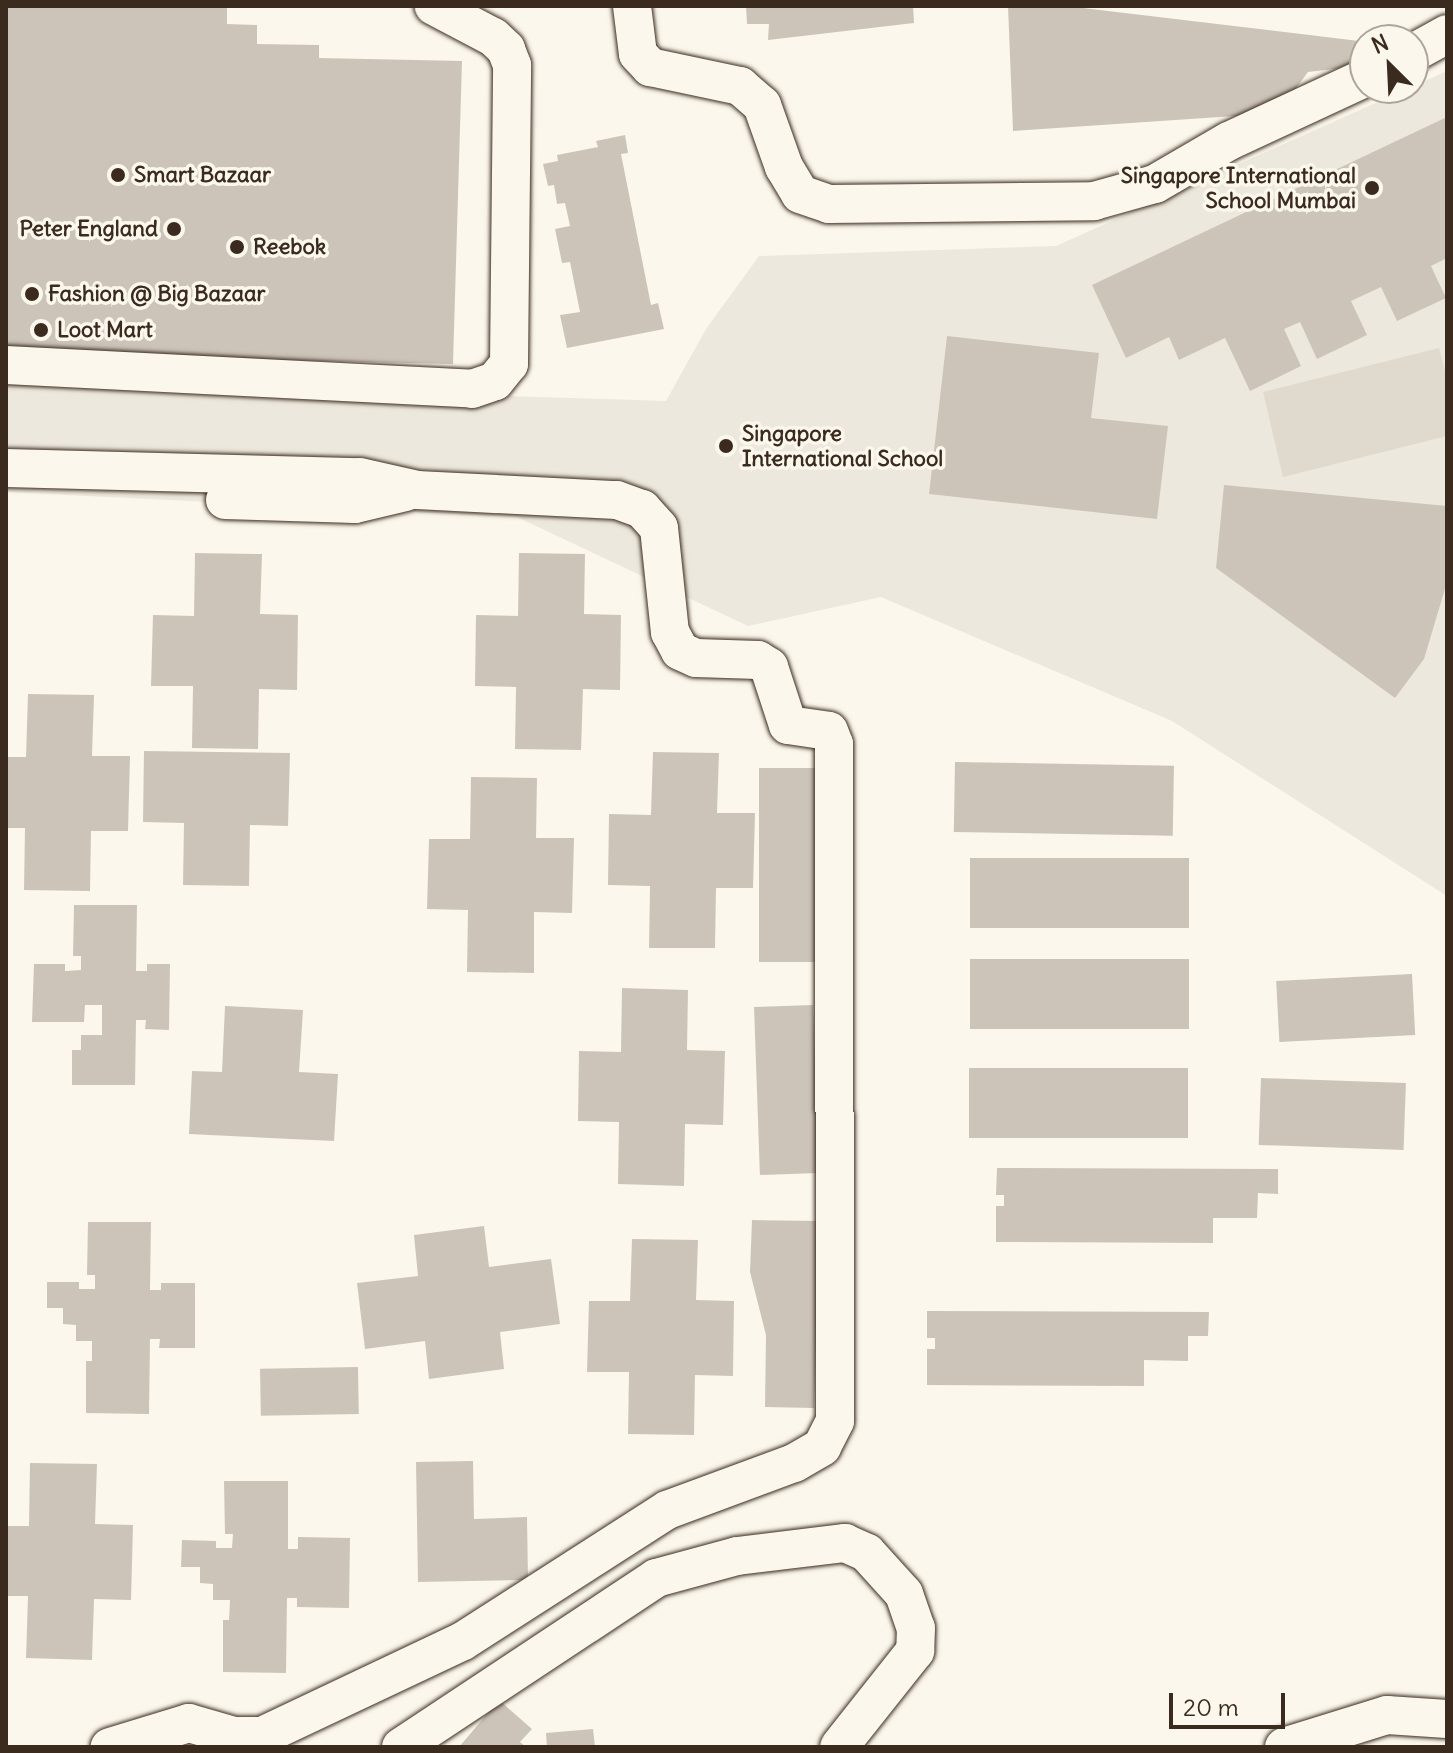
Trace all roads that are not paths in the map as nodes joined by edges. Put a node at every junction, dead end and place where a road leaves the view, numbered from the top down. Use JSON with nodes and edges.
{"nodes":[{"id":1,"x":434,"y":6,"type":"edge"},
{"id":2,"x":632,"y":6,"type":"edge"},
{"id":3,"x":1447,"y":34,"type":"edge"},
{"id":4,"x":1429,"y":44,"type":"edge"},
{"id":5,"x":1349,"y":85,"type":"edge"},
{"id":6,"x":6,"y":365,"type":"edge"},
{"id":7,"x":6,"y":468,"type":"edge"},
{"id":8,"x":417,"y":490,"type":"junction"},
{"id":9,"x":6,"y":493,"type":"edge"},
{"id":10,"x":1447,"y":1719,"type":"edge"},
{"id":11,"x":110,"y":1747,"type":"edge"},
{"id":12,"x":401,"y":1747,"type":"edge"},
{"id":13,"x":839,"y":1747,"type":"edge"},
{"id":14,"x":1284,"y":1747,"type":"edge"}],
"edges":[{"from":1,"to":6,"type":"street"},
{"from":2,"to":5,"type":"street"},
{"from":3,"to":4,"type":"street"},
{"from":7,"to":8,"type":"street"},
{"from":8,"to":9,"type":"street"},
{"from":8,"to":11,"type":"street"},
{"from":10,"to":14,"type":"street"},
{"from":12,"to":13,"type":"street"}]}
